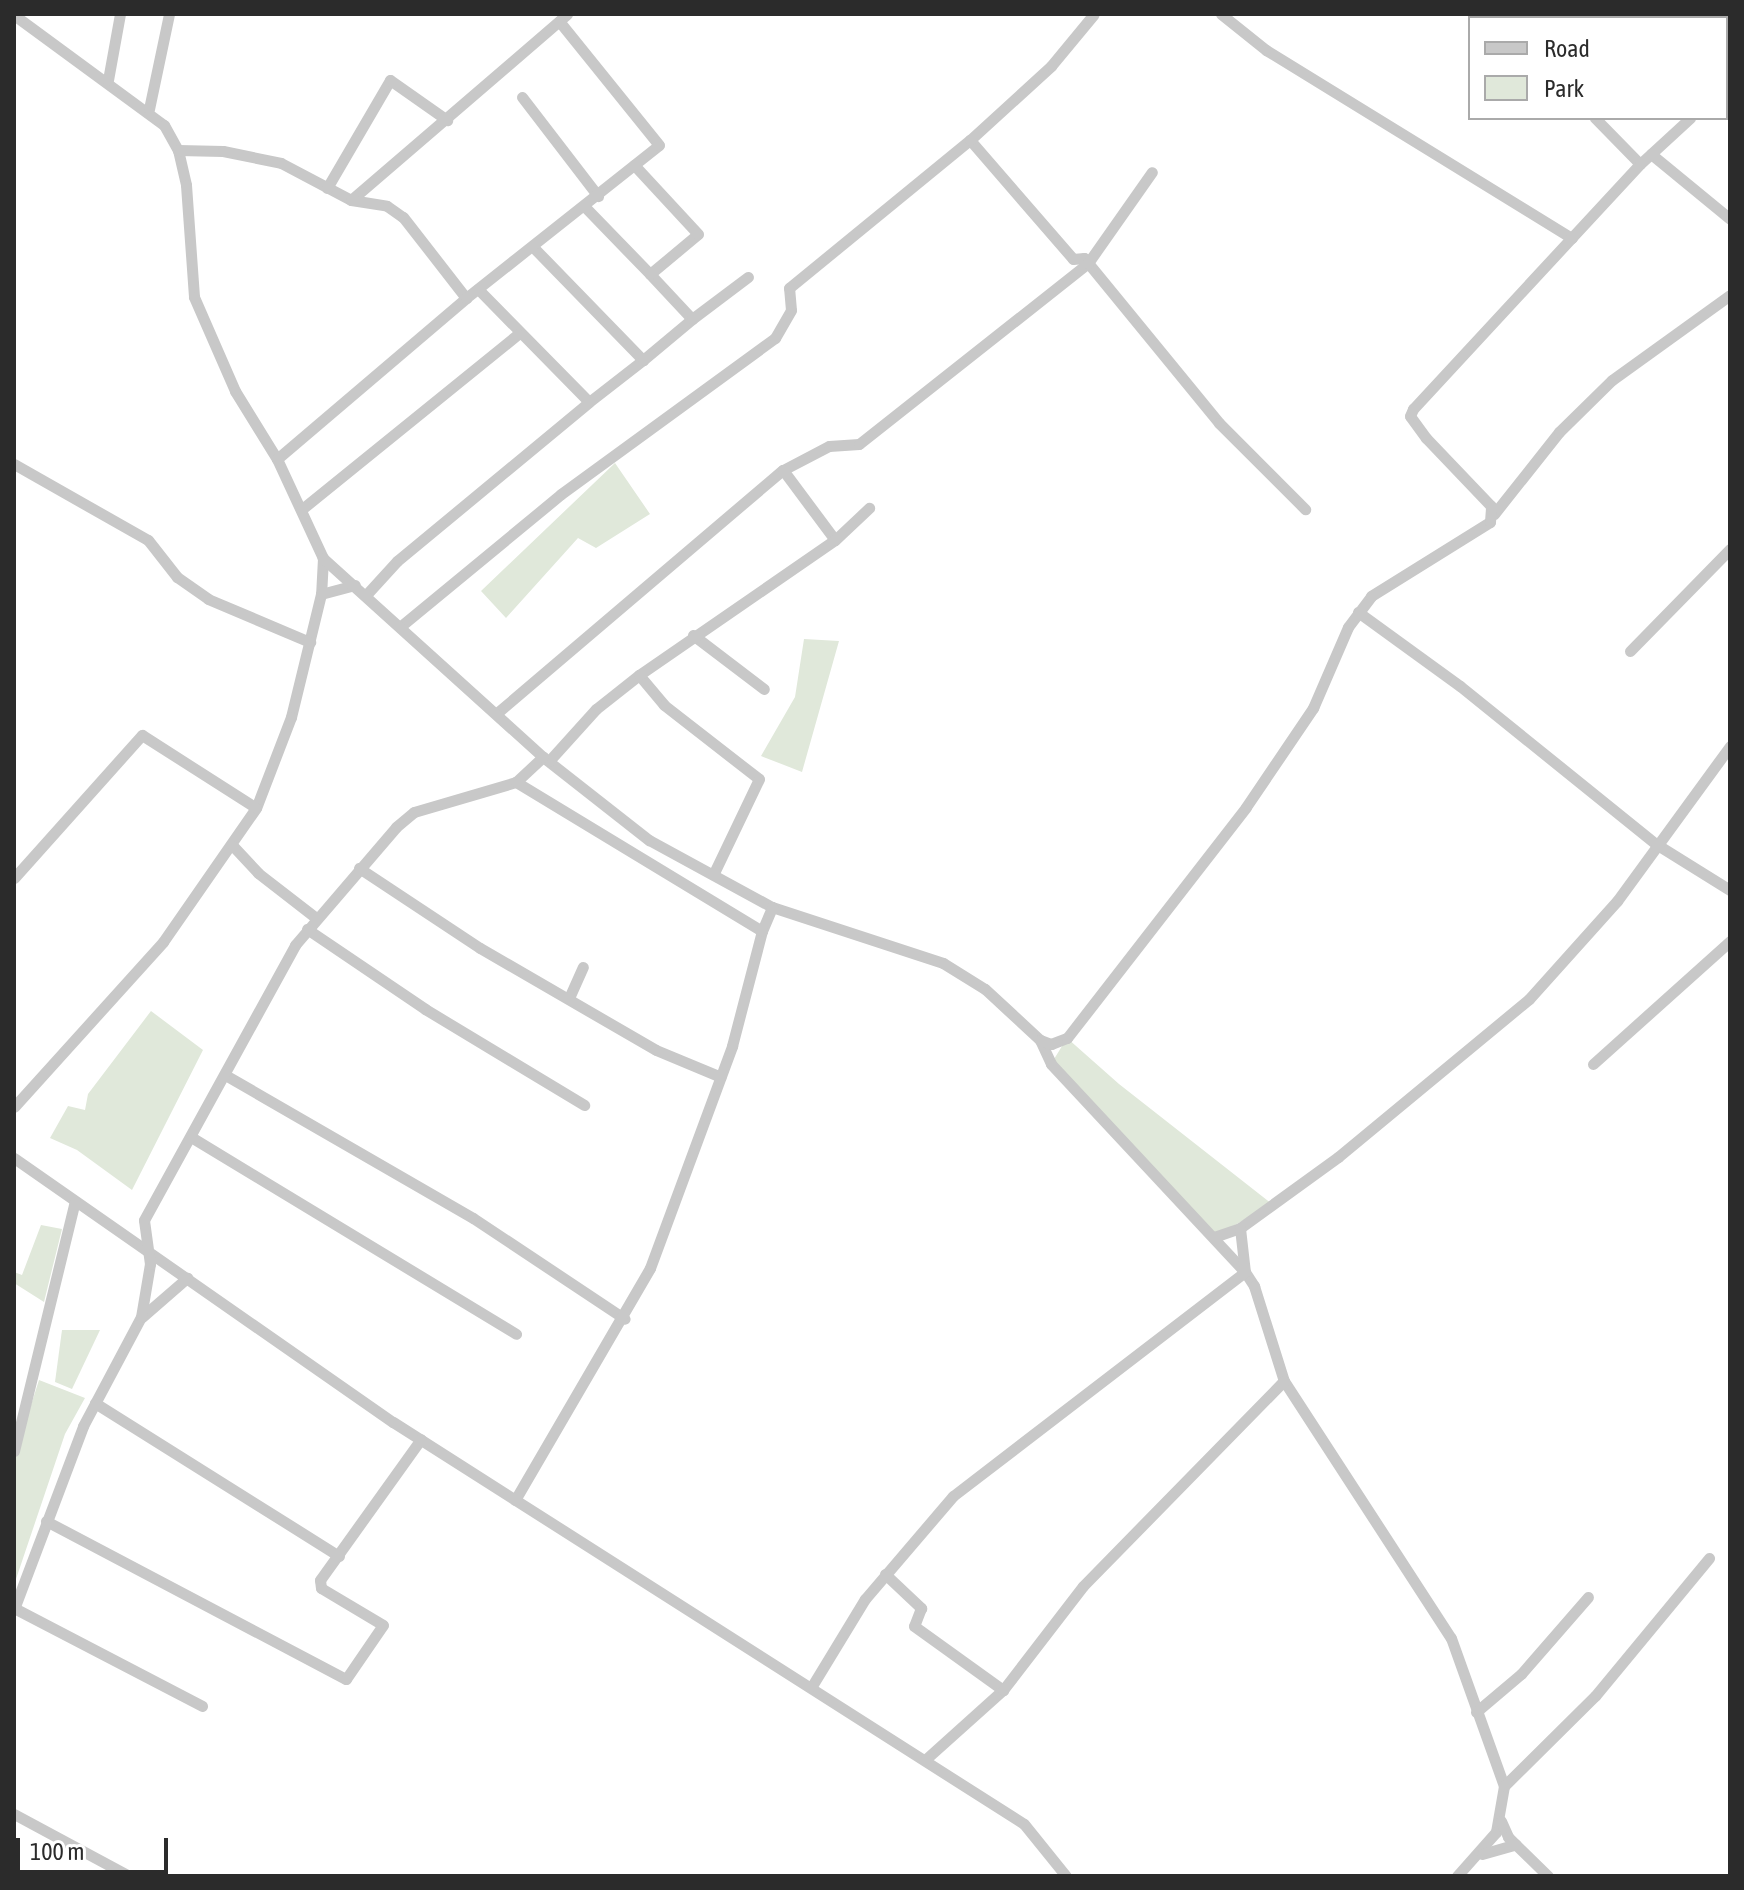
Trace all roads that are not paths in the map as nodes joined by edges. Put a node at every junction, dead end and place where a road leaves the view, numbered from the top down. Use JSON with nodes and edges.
{"nodes":[{"id":1,"x":120,"y":14,"type":"edge"},
{"id":2,"x":169,"y":14,"type":"edge"},
{"id":3,"x":1094,"y":14,"type":"edge"},
{"id":4,"x":1221,"y":14,"type":"edge"},
{"id":5,"x":14,"y":15,"type":"edge"},
{"id":6,"x":563,"y":18,"type":"edge"},
{"id":7,"x":108,"y":80,"type":"junction"},
{"id":8,"x":522,"y":97,"type":"dead end"},
{"id":9,"x":149,"y":109,"type":"junction"},
{"id":10,"x":447,"y":120,"type":"junction"},
{"id":11,"x":1597,"y":120,"type":"edge"},
{"id":12,"x":1688,"y":120,"type":"edge"},
{"id":13,"x":970,"y":140,"type":"junction"},
{"id":14,"x":178,"y":150,"type":"junction"},
{"id":15,"x":1651,"y":154,"type":"junction"},
{"id":16,"x":1640,"y":164,"type":"junction"},
{"id":17,"x":634,"y":165,"type":"junction"},
{"id":18,"x":1152,"y":172,"type":"dead end"},
{"id":19,"x":327,"y":188,"type":"junction"},
{"id":20,"x":598,"y":196,"type":"junction"},
{"id":21,"x":351,"y":200,"type":"junction"},
{"id":22,"x":585,"y":207,"type":"junction"},
{"id":23,"x":1730,"y":219,"type":"edge"},
{"id":24,"x":1572,"y":238,"type":"junction"},
{"id":25,"x":533,"y":247,"type":"junction"},
{"id":26,"x":1088,"y":263,"type":"junction"},
{"id":27,"x":650,"y":274,"type":"junction"},
{"id":28,"x":748,"y":277,"type":"dead end"},
{"id":29,"x":478,"y":289,"type":"junction"},
{"id":30,"x":1730,"y":295,"type":"edge"},
{"id":31,"x":466,"y":298,"type":"junction"},
{"id":32,"x":692,"y":319,"type":"junction"},
{"id":33,"x":518,"y":334,"type":"junction"},
{"id":34,"x":643,"y":360,"type":"junction"},
{"id":35,"x":589,"y":402,"type":"junction"},
{"id":36,"x":277,"y":459,"type":"junction"},
{"id":37,"x":14,"y":464,"type":"edge"},
{"id":38,"x":783,"y":470,"type":"junction"},
{"id":39,"x":869,"y":508,"type":"dead end"},
{"id":40,"x":302,"y":509,"type":"junction"},
{"id":41,"x":1305,"y":509,"type":"dead end"},
{"id":42,"x":1494,"y":514,"type":"junction"},
{"id":43,"x":835,"y":540,"type":"junction"},
{"id":44,"x":1730,"y":549,"type":"edge"},
{"id":45,"x":323,"y":558,"type":"junction"},
{"id":46,"x":355,"y":585,"type":"junction"},
{"id":47,"x":321,"y":594,"type":"junction"},
{"id":48,"x":366,"y":595,"type":"junction"},
{"id":49,"x":1358,"y":612,"type":"junction"},
{"id":50,"x":401,"y":626,"type":"junction"},
{"id":51,"x":693,"y":635,"type":"junction"},
{"id":52,"x":310,"y":642,"type":"junction"},
{"id":53,"x":1630,"y":651,"type":"dead end"},
{"id":54,"x":639,"y":675,"type":"junction"},
{"id":55,"x":764,"y":689,"type":"dead end"},
{"id":56,"x":497,"y":713,"type":"junction"},
{"id":57,"x":1730,"y":746,"type":"edge"},
{"id":58,"x":546,"y":759,"type":"junction"},
{"id":59,"x":516,"y":782,"type":"junction"},
{"id":60,"x":256,"y":808,"type":"junction"},
{"id":61,"x":1656,"y":844,"type":"junction"},
{"id":62,"x":233,"y":846,"type":"junction"},
{"id":63,"x":359,"y":868,"type":"junction"},
{"id":64,"x":713,"y":875,"type":"junction"},
{"id":65,"x":14,"y":878,"type":"edge"},
{"id":66,"x":1730,"y":890,"type":"edge"},
{"id":67,"x":772,"y":907,"type":"junction"},
{"id":68,"x":315,"y":917,"type":"junction"},
{"id":69,"x":307,"y":929,"type":"junction"},
{"id":70,"x":762,"y":931,"type":"junction"},
{"id":71,"x":1730,"y":941,"type":"edge"},
{"id":72,"x":583,"y":967,"type":"dead end"},
{"id":73,"x":569,"y":998,"type":"junction"},
{"id":74,"x":1040,"y":1040,"type":"junction"},
{"id":75,"x":1060,"y":1042,"type":"junction"},
{"id":76,"x":1051,"y":1064,"type":"junction"},
{"id":77,"x":1593,"y":1064,"type":"dead end"},
{"id":78,"x":227,"y":1076,"type":"junction"},
{"id":79,"x":721,"y":1077,"type":"junction"},
{"id":80,"x":584,"y":1105,"type":"dead end"},
{"id":81,"x":14,"y":1107,"type":"edge"},
{"id":82,"x":191,"y":1137,"type":"junction"},
{"id":83,"x":14,"y":1158,"type":"edge"},
{"id":84,"x":75,"y":1201,"type":"junction"},
{"id":85,"x":144,"y":1220,"type":"junction"},
{"id":86,"x":1240,"y":1228,"type":"junction"},
{"id":87,"x":121,"y":1230,"type":"junction"},
{"id":88,"x":1214,"y":1237,"type":"junction"},
{"id":89,"x":147,"y":1248,"type":"junction"},
{"id":90,"x":1245,"y":1272,"type":"junction"},
{"id":91,"x":187,"y":1278,"type":"junction"},
{"id":92,"x":141,"y":1317,"type":"junction"},
{"id":93,"x":625,"y":1319,"type":"junction"},
{"id":94,"x":516,"y":1334,"type":"dead end"},
{"id":95,"x":1284,"y":1381,"type":"junction"},
{"id":96,"x":95,"y":1403,"type":"junction"},
{"id":97,"x":421,"y":1439,"type":"junction"},
{"id":98,"x":14,"y":1451,"type":"edge"},
{"id":99,"x":515,"y":1500,"type":"junction"},
{"id":100,"x":46,"y":1521,"type":"junction"},
{"id":101,"x":339,"y":1556,"type":"junction"},
{"id":102,"x":1709,"y":1558,"type":"dead end"},
{"id":103,"x":885,"y":1574,"type":"junction"},
{"id":104,"x":1588,"y":1597,"type":"dead end"},
{"id":105,"x":14,"y":1608,"type":"edge"},
{"id":106,"x":812,"y":1686,"type":"junction"},
{"id":107,"x":1003,"y":1690,"type":"junction"},
{"id":108,"x":202,"y":1706,"type":"dead end"},
{"id":109,"x":1476,"y":1712,"type":"junction"},
{"id":110,"x":926,"y":1759,"type":"junction"},
{"id":111,"x":1504,"y":1786,"type":"junction"},
{"id":112,"x":14,"y":1814,"type":"edge"},
{"id":113,"x":1501,"y":1821,"type":"junction"},
{"id":114,"x":1516,"y":1844,"type":"junction"},
{"id":115,"x":1481,"y":1854,"type":"junction"},
{"id":116,"x":129,"y":1876,"type":"edge"},
{"id":117,"x":1066,"y":1876,"type":"edge"},
{"id":118,"x":1457,"y":1876,"type":"edge"},
{"id":119,"x":1548,"y":1876,"type":"edge"}],
"edges":[{"from":1,"to":7,"type":"street"},
{"from":2,"to":9,"type":"street"},
{"from":3,"to":13,"type":"street"},
{"from":4,"to":24,"type":"street"},
{"from":5,"to":7,"type":"street"},
{"from":6,"to":10,"type":"street"},
{"from":6,"to":17,"type":"street"},
{"from":7,"to":9,"type":"street"},
{"from":8,"to":20,"type":"street"},
{"from":9,"to":14,"type":"street"},
{"from":10,"to":19,"type":"street"},
{"from":10,"to":21,"type":"street"},
{"from":11,"to":16,"type":"street"},
{"from":12,"to":15,"type":"street"},
{"from":13,"to":26,"type":"street"},
{"from":13,"to":50,"type":"street"},
{"from":14,"to":19,"type":"street"},
{"from":14,"to":36,"type":"street"},
{"from":15,"to":16,"type":"street"},
{"from":15,"to":23,"type":"street"},
{"from":16,"to":24,"type":"street"},
{"from":17,"to":20,"type":"street"},
{"from":17,"to":27,"type":"street"},
{"from":18,"to":26,"type":"street"},
{"from":19,"to":21,"type":"street"},
{"from":20,"to":22,"type":"street"},
{"from":21,"to":31,"type":"street"},
{"from":22,"to":25,"type":"street"},
{"from":22,"to":27,"type":"street"},
{"from":24,"to":42,"type":"street"},
{"from":25,"to":29,"type":"street"},
{"from":25,"to":34,"type":"street"},
{"from":26,"to":38,"type":"street"},
{"from":26,"to":41,"type":"street"},
{"from":27,"to":32,"type":"street"},
{"from":28,"to":32,"type":"street"},
{"from":29,"to":31,"type":"street"},
{"from":29,"to":33,"type":"street"},
{"from":30,"to":42,"type":"street"},
{"from":31,"to":36,"type":"street"},
{"from":32,"to":34,"type":"street"},
{"from":33,"to":35,"type":"street"},
{"from":33,"to":40,"type":"street"},
{"from":34,"to":35,"type":"street"},
{"from":35,"to":48,"type":"street"},
{"from":36,"to":40,"type":"street"},
{"from":37,"to":52,"type":"street"},
{"from":38,"to":43,"type":"street"},
{"from":38,"to":56,"type":"street"},
{"from":39,"to":43,"type":"street"},
{"from":40,"to":45,"type":"street"},
{"from":42,"to":49,"type":"street"},
{"from":43,"to":51,"type":"street"},
{"from":44,"to":53,"type":"street"},
{"from":45,"to":46,"type":"street"},
{"from":45,"to":47,"type":"street"},
{"from":46,"to":47,"type":"street"},
{"from":46,"to":48,"type":"street"},
{"from":47,"to":52,"type":"street"},
{"from":48,"to":50,"type":"street"},
{"from":49,"to":61,"type":"street"},
{"from":49,"to":75,"type":"street"},
{"from":50,"to":56,"type":"street"},
{"from":51,"to":54,"type":"street"},
{"from":51,"to":55,"type":"street"},
{"from":52,"to":60,"type":"street"},
{"from":54,"to":58,"type":"street"},
{"from":54,"to":64,"type":"street"},
{"from":56,"to":58,"type":"street"},
{"from":57,"to":61,"type":"street"},
{"from":58,"to":59,"type":"street"},
{"from":58,"to":64,"type":"street"},
{"from":59,"to":63,"type":"street"},
{"from":59,"to":70,"type":"street"},
{"from":60,"to":62,"type":"street"},
{"from":60,"to":65,"type":"street"},
{"from":61,"to":66,"type":"street"},
{"from":61,"to":86,"type":"street"},
{"from":62,"to":68,"type":"street"},
{"from":62,"to":81,"type":"street"},
{"from":63,"to":68,"type":"street"},
{"from":63,"to":73,"type":"street"},
{"from":64,"to":67,"type":"street"},
{"from":67,"to":70,"type":"street"},
{"from":67,"to":74,"type":"street"},
{"from":68,"to":69,"type":"street"},
{"from":69,"to":78,"type":"street"},
{"from":69,"to":80,"type":"street"},
{"from":70,"to":79,"type":"street"},
{"from":71,"to":77,"type":"street"},
{"from":72,"to":73,"type":"street"},
{"from":73,"to":79,"type":"street"},
{"from":74,"to":75,"type":"street"},
{"from":74,"to":76,"type":"street"},
{"from":75,"to":76,"type":"street"},
{"from":76,"to":88,"type":"street"},
{"from":78,"to":82,"type":"street"},
{"from":78,"to":93,"type":"street"},
{"from":79,"to":93,"type":"street"},
{"from":82,"to":85,"type":"street"},
{"from":82,"to":94,"type":"street"},
{"from":83,"to":84,"type":"street"},
{"from":84,"to":87,"type":"street"},
{"from":84,"to":98,"type":"street"},
{"from":85,"to":87,"type":"street"},
{"from":85,"to":89,"type":"street"},
{"from":86,"to":88,"type":"street"},
{"from":86,"to":90,"type":"street"},
{"from":87,"to":89,"type":"street"},
{"from":88,"to":90,"type":"street"},
{"from":89,"to":91,"type":"street"},
{"from":89,"to":92,"type":"street"},
{"from":90,"to":95,"type":"street"},
{"from":90,"to":103,"type":"street"},
{"from":91,"to":92,"type":"street"},
{"from":91,"to":97,"type":"street"},
{"from":92,"to":96,"type":"street"},
{"from":93,"to":99,"type":"street"},
{"from":95,"to":107,"type":"street"},
{"from":95,"to":109,"type":"street"},
{"from":96,"to":100,"type":"street"},
{"from":96,"to":101,"type":"street"},
{"from":97,"to":99,"type":"street"},
{"from":97,"to":101,"type":"street"},
{"from":99,"to":106,"type":"street"},
{"from":100,"to":101,"type":"street"},
{"from":100,"to":105,"type":"street"},
{"from":102,"to":111,"type":"street"},
{"from":103,"to":106,"type":"street"},
{"from":103,"to":107,"type":"street"},
{"from":104,"to":109,"type":"street"},
{"from":105,"to":108,"type":"street"},
{"from":106,"to":110,"type":"street"},
{"from":107,"to":110,"type":"street"},
{"from":109,"to":111,"type":"street"},
{"from":110,"to":117,"type":"street"},
{"from":111,"to":113,"type":"street"},
{"from":112,"to":116,"type":"street"},
{"from":113,"to":114,"type":"street"},
{"from":113,"to":115,"type":"street"},
{"from":114,"to":115,"type":"street"},
{"from":114,"to":119,"type":"street"},
{"from":115,"to":118,"type":"street"}]}
